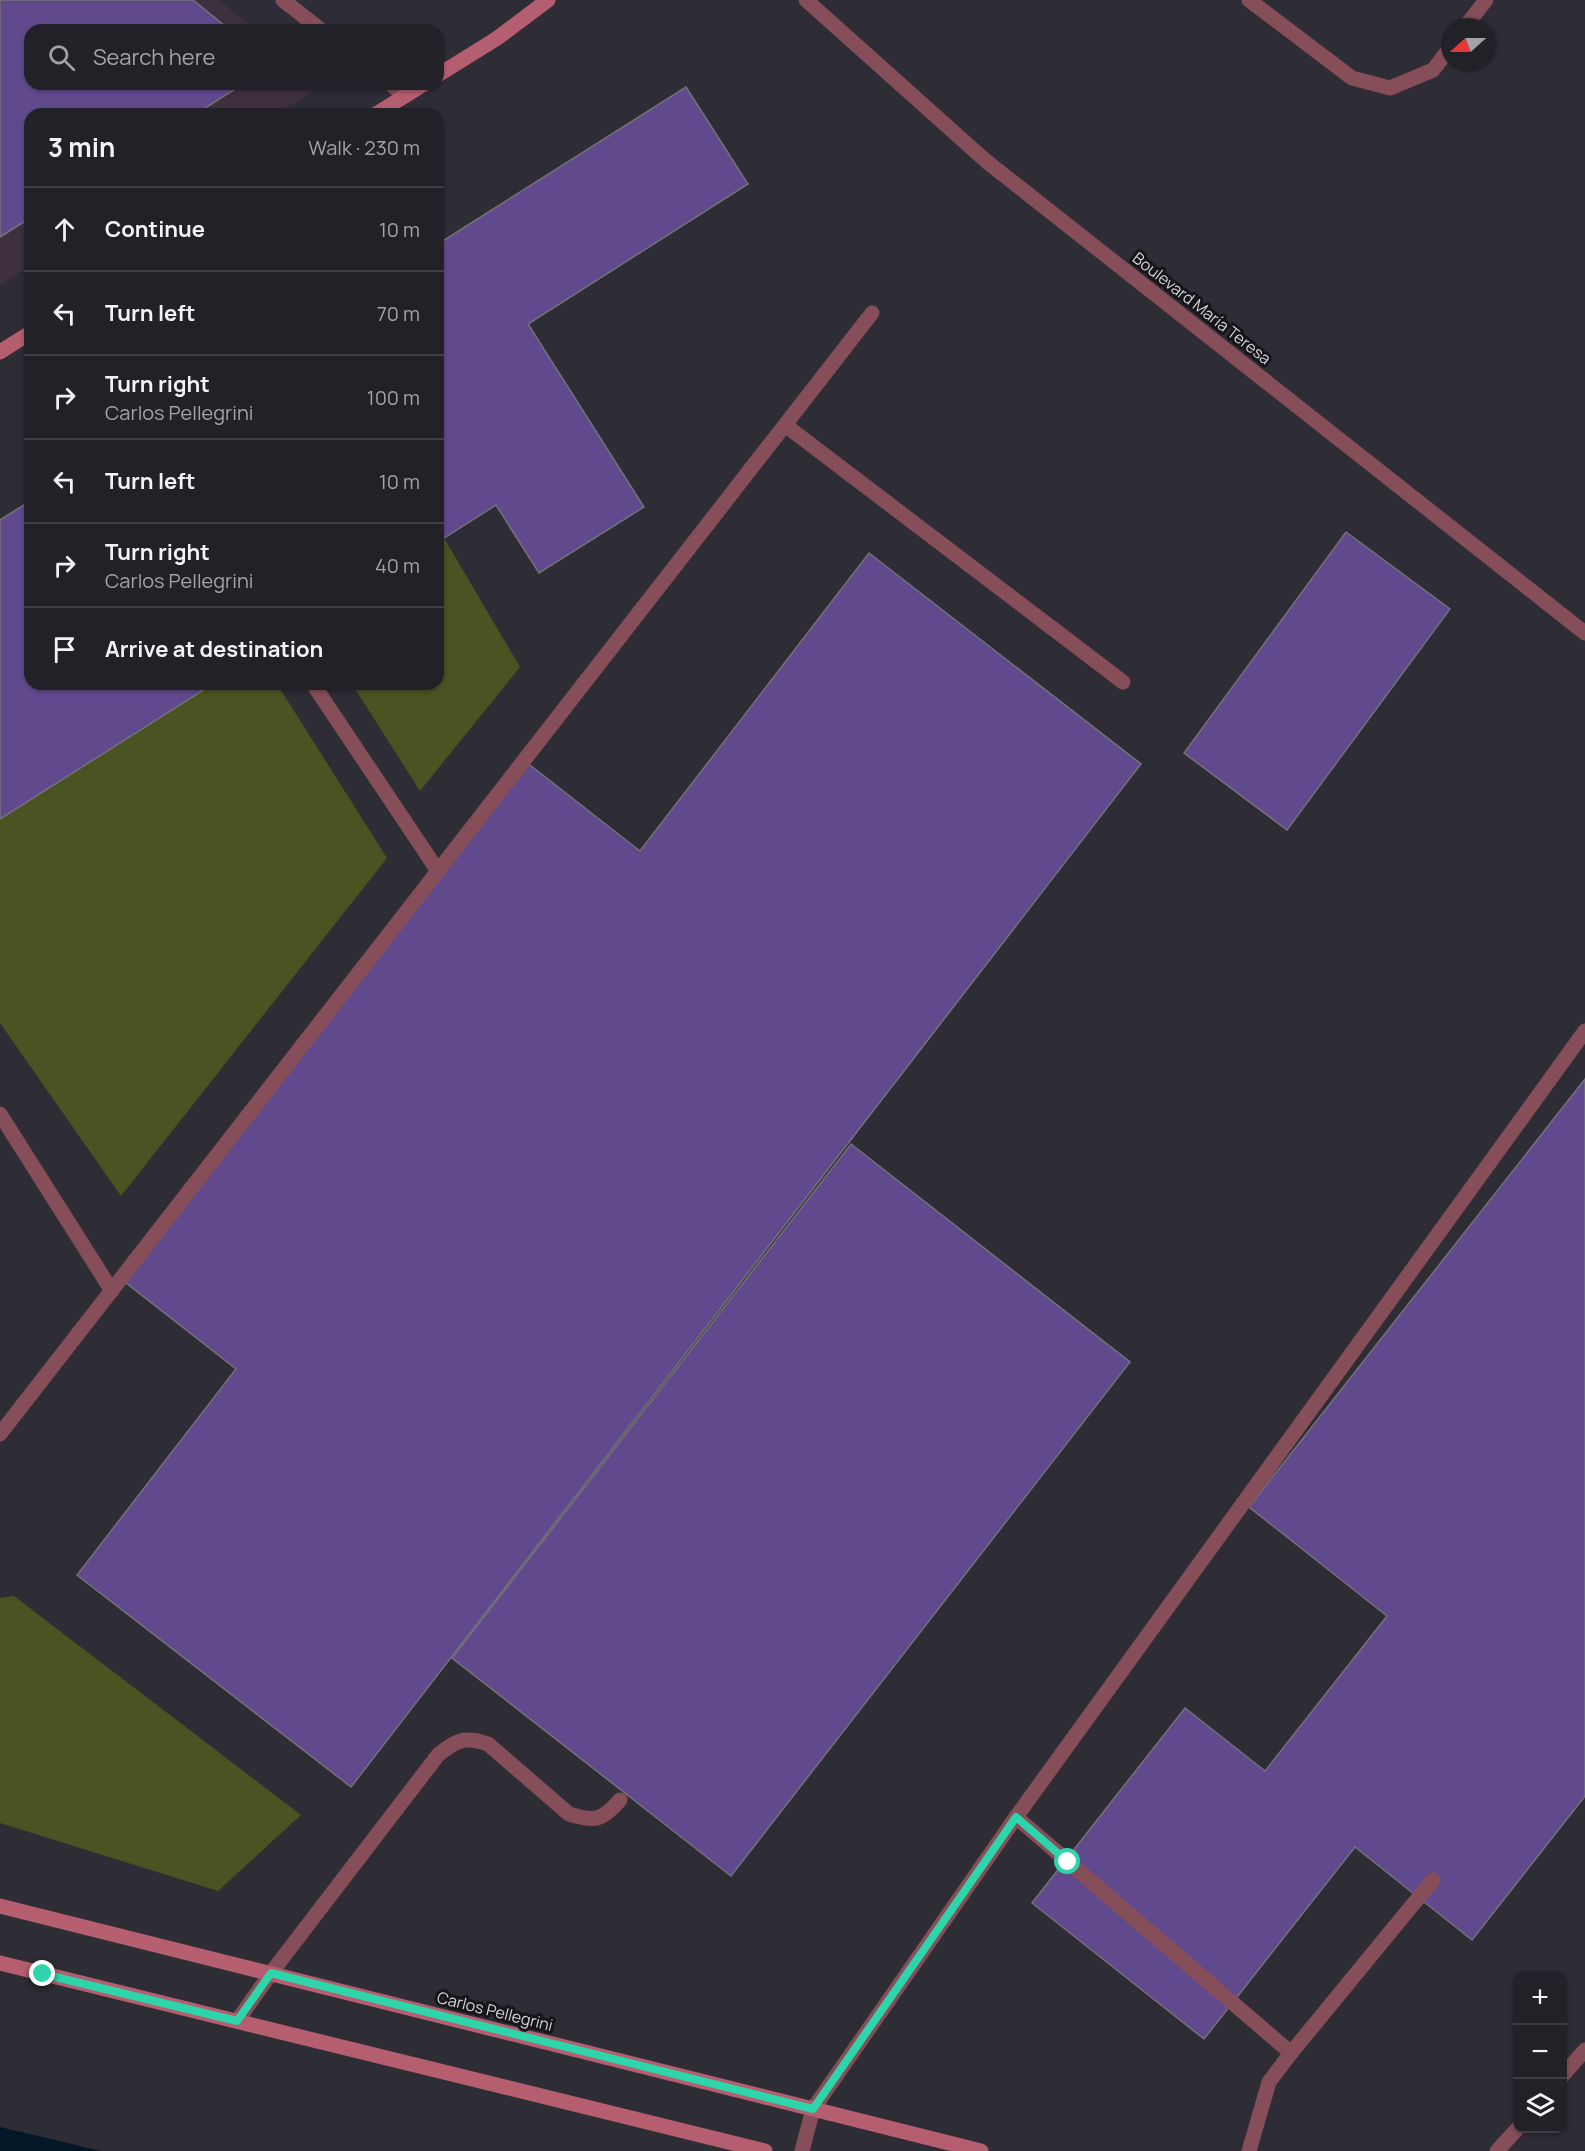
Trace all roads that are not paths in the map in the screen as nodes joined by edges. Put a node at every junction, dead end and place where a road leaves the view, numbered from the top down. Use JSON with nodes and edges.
{"nodes":[{"id":1,"x":283,"y":0,"type":"edge"},
{"id":2,"x":548,"y":0,"type":"edge"},
{"id":3,"x":806,"y":0,"type":"edge"},
{"id":4,"x":1250,"y":0,"type":"edge"},
{"id":5,"x":1486,"y":0,"type":"edge"},
{"id":6,"x":1473,"y":18,"type":"edge"},
{"id":7,"x":313,"y":24,"type":"edge"},
{"id":8,"x":1441,"y":60,"type":"edge"},
{"id":9,"x":444,"y":71,"type":"edge"},
{"id":10,"x":398,"y":90,"type":"edge"},
{"id":11,"x":414,"y":90,"type":"edge"},
{"id":12,"x":405,"y":96,"type":"junction"},
{"id":13,"x":386,"y":108,"type":"edge"},
{"id":14,"x":872,"y":312,"type":"dead end"},
{"id":15,"x":24,"y":337,"type":"edge"},
{"id":16,"x":0,"y":352,"type":"edge"},
{"id":17,"x":785,"y":425,"type":"junction"},
{"id":18,"x":1585,"y":633,"type":"edge"},
{"id":19,"x":1123,"y":682,"type":"dead end"},
{"id":20,"x":317,"y":690,"type":"edge"},
{"id":21,"x":438,"y":871,"type":"junction"},
{"id":22,"x":1585,"y":1031,"type":"edge"},
{"id":23,"x":0,"y":1114,"type":"edge"},
{"id":24,"x":112,"y":1291,"type":"junction"},
{"id":25,"x":0,"y":1434,"type":"edge"},
{"id":26,"x":620,"y":1800,"type":"dead end"},
{"id":27,"x":1016,"y":1817,"type":"junction"},
{"id":28,"x":1433,"y":1880,"type":"dead end"},
{"id":29,"x":0,"y":1906,"type":"edge"},
{"id":30,"x":0,"y":1963,"type":"edge"},
{"id":31,"x":271,"y":1973,"type":"junction"},
{"id":32,"x":237,"y":2021,"type":"junction"},
{"id":33,"x":1585,"y":2050,"type":"edge"},
{"id":34,"x":1291,"y":2053,"type":"junction"},
{"id":35,"x":1567,"y":2071,"type":"edge"},
{"id":36,"x":813,"y":2109,"type":"junction"},
{"id":37,"x":1513,"y":2133,"type":"edge"},
{"id":38,"x":765,"y":2151,"type":"edge"},
{"id":39,"x":802,"y":2151,"type":"edge"},
{"id":40,"x":981,"y":2151,"type":"edge"},
{"id":41,"x":1249,"y":2151,"type":"edge"},
{"id":42,"x":1497,"y":2151,"type":"edge"}],
"edges":[{"from":1,"to":7,"type":"street"},
{"from":2,"to":9,"type":"main road"},
{"from":3,"to":18,"type":"street","name":"Boulevard María Teresa"},
{"from":4,"to":8,"type":"street"},
{"from":5,"to":6,"type":"street"},
{"from":10,"to":12,"type":"street"},
{"from":11,"to":12,"type":"main road"},
{"from":12,"to":13,"type":"main road"},
{"from":14,"to":17,"type":"street"},
{"from":15,"to":16,"type":"main road"},
{"from":17,"to":19,"type":"street"},
{"from":17,"to":21,"type":"street"},
{"from":20,"to":21,"type":"street"},
{"from":21,"to":24,"type":"street"},
{"from":22,"to":27,"type":"street"},
{"from":23,"to":24,"type":"street"},
{"from":24,"to":25,"type":"street"},
{"from":26,"to":31,"type":"street"},
{"from":27,"to":34,"type":"street"},
{"from":27,"to":36,"type":"street"},
{"from":28,"to":34,"type":"street"},
{"from":29,"to":31,"type":"main road","name":"Carlos Pellegrini"},
{"from":30,"to":32,"type":"main road"},
{"from":31,"to":32,"type":"street"},
{"from":31,"to":36,"type":"main road","name":"Carlos Pellegrini"},
{"from":32,"to":38,"type":"main road"},
{"from":33,"to":35,"type":"street"},
{"from":34,"to":41,"type":"street"},
{"from":36,"to":39,"type":"street"},
{"from":36,"to":40,"type":"main road","name":"Carlos Pellegrini"},
{"from":37,"to":42,"type":"street"}]}
